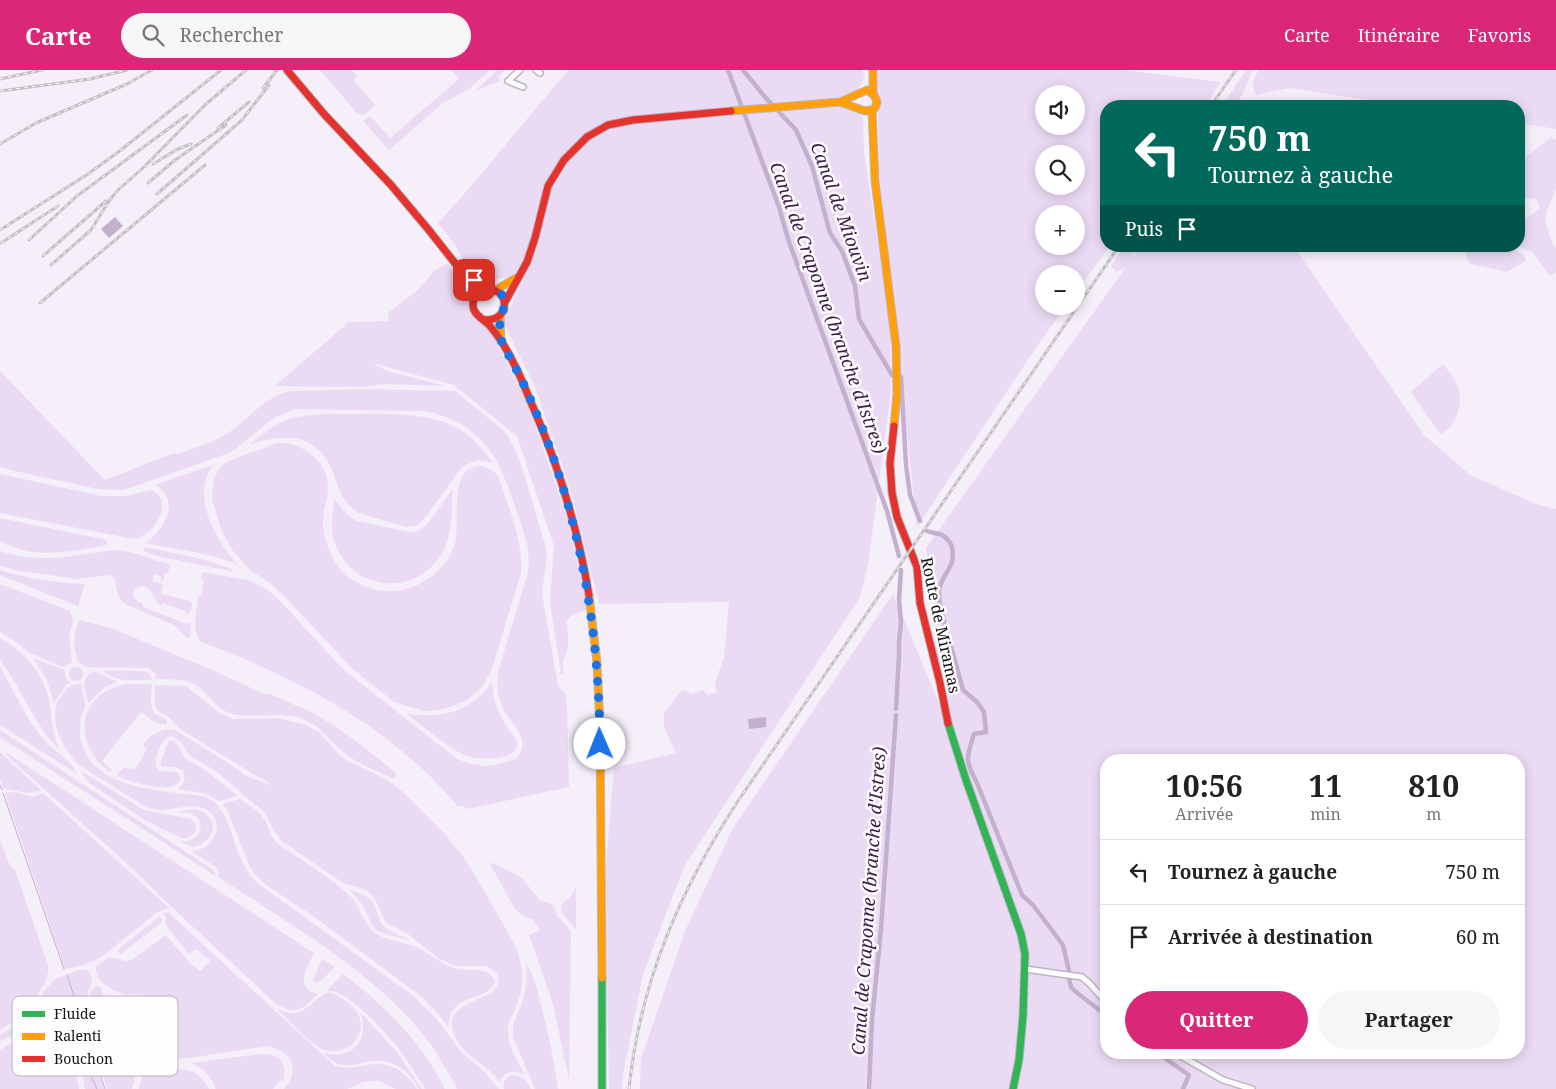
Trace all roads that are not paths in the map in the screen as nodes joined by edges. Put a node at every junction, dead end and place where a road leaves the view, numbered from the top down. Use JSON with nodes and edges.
{"nodes":[{"id":1,"x":288,"y":70,"type":"edge"},
{"id":2,"x":520,"y":70,"type":"edge"},
{"id":3,"x":873,"y":72,"type":"edge"},
{"id":4,"x":523,"y":88,"type":"dead end"},
{"id":5,"x":873,"y":92,"type":"junction"},
{"id":6,"x":860,"y":93,"type":"junction"},
{"id":7,"x":840,"y":102,"type":"junction"},
{"id":8,"x":860,"y":109,"type":"junction"},
{"id":9,"x":872,"y":110,"type":"junction"},
{"id":10,"x":872,"y":127,"type":"junction"},
{"id":11,"x":462,"y":272,"type":"junction"},
{"id":12,"x":516,"y":278,"type":"junction"},
{"id":13,"x":486,"y":289,"type":"junction"},
{"id":14,"x":496,"y":290,"type":"junction"},
{"id":15,"x":474,"y":299,"type":"junction"},
{"id":16,"x":505,"y":302,"type":"junction"},
{"id":17,"x":500,"y":316,"type":"junction"},
{"id":18,"x":485,"y":320,"type":"junction"},
{"id":19,"x":501,"y":341,"type":"junction"},
{"id":20,"x":1025,"y":969,"type":"junction"},
{"id":21,"x":1100,"y":995,"type":"edge"},
{"id":22,"x":1186,"y":1059,"type":"edge"},
{"id":23,"x":602,"y":1089,"type":"edge"},
{"id":24,"x":1013,"y":1089,"type":"edge"},
{"id":25,"x":1252,"y":1089,"type":"edge"}],
"edges":[{"from":1,"to":11,"type":"main road"},
{"from":2,"to":4,"type":"street"},
{"from":3,"to":5,"type":"main road"},
{"from":3,"to":6,"type":"main road"},
{"from":5,"to":6,"type":"main road"},
{"from":5,"to":9,"type":"main road"},
{"from":6,"to":7,"type":"main road"},
{"from":6,"to":8,"type":"main road"},
{"from":7,"to":8,"type":"main road"},
{"from":7,"to":12,"type":"main road"},
{"from":8,"to":9,"type":"main road"},
{"from":8,"to":10,"type":"main road","name":"Route de Miramas"},
{"from":9,"to":10,"type":"main road","name":"Route de Miramas"},
{"from":10,"to":20,"type":"main road","name":"Route de Miramas"},
{"from":11,"to":13,"type":"main road"},
{"from":11,"to":15,"type":"main road"},
{"from":12,"to":14,"type":"main road"},
{"from":12,"to":16,"type":"main road"},
{"from":13,"to":14,"type":"main road"},
{"from":13,"to":15,"type":"main road"},
{"from":14,"to":16,"type":"main road"},
{"from":15,"to":18,"type":"main road"},
{"from":16,"to":17,"type":"main road"},
{"from":17,"to":18,"type":"main road"},
{"from":17,"to":19,"type":"main road"},
{"from":18,"to":19,"type":"main road"},
{"from":19,"to":23,"type":"main road"},
{"from":20,"to":21,"type":"street"},
{"from":20,"to":24,"type":"main road","name":"Route de Miramas"},
{"from":22,"to":25,"type":"street"}]}
